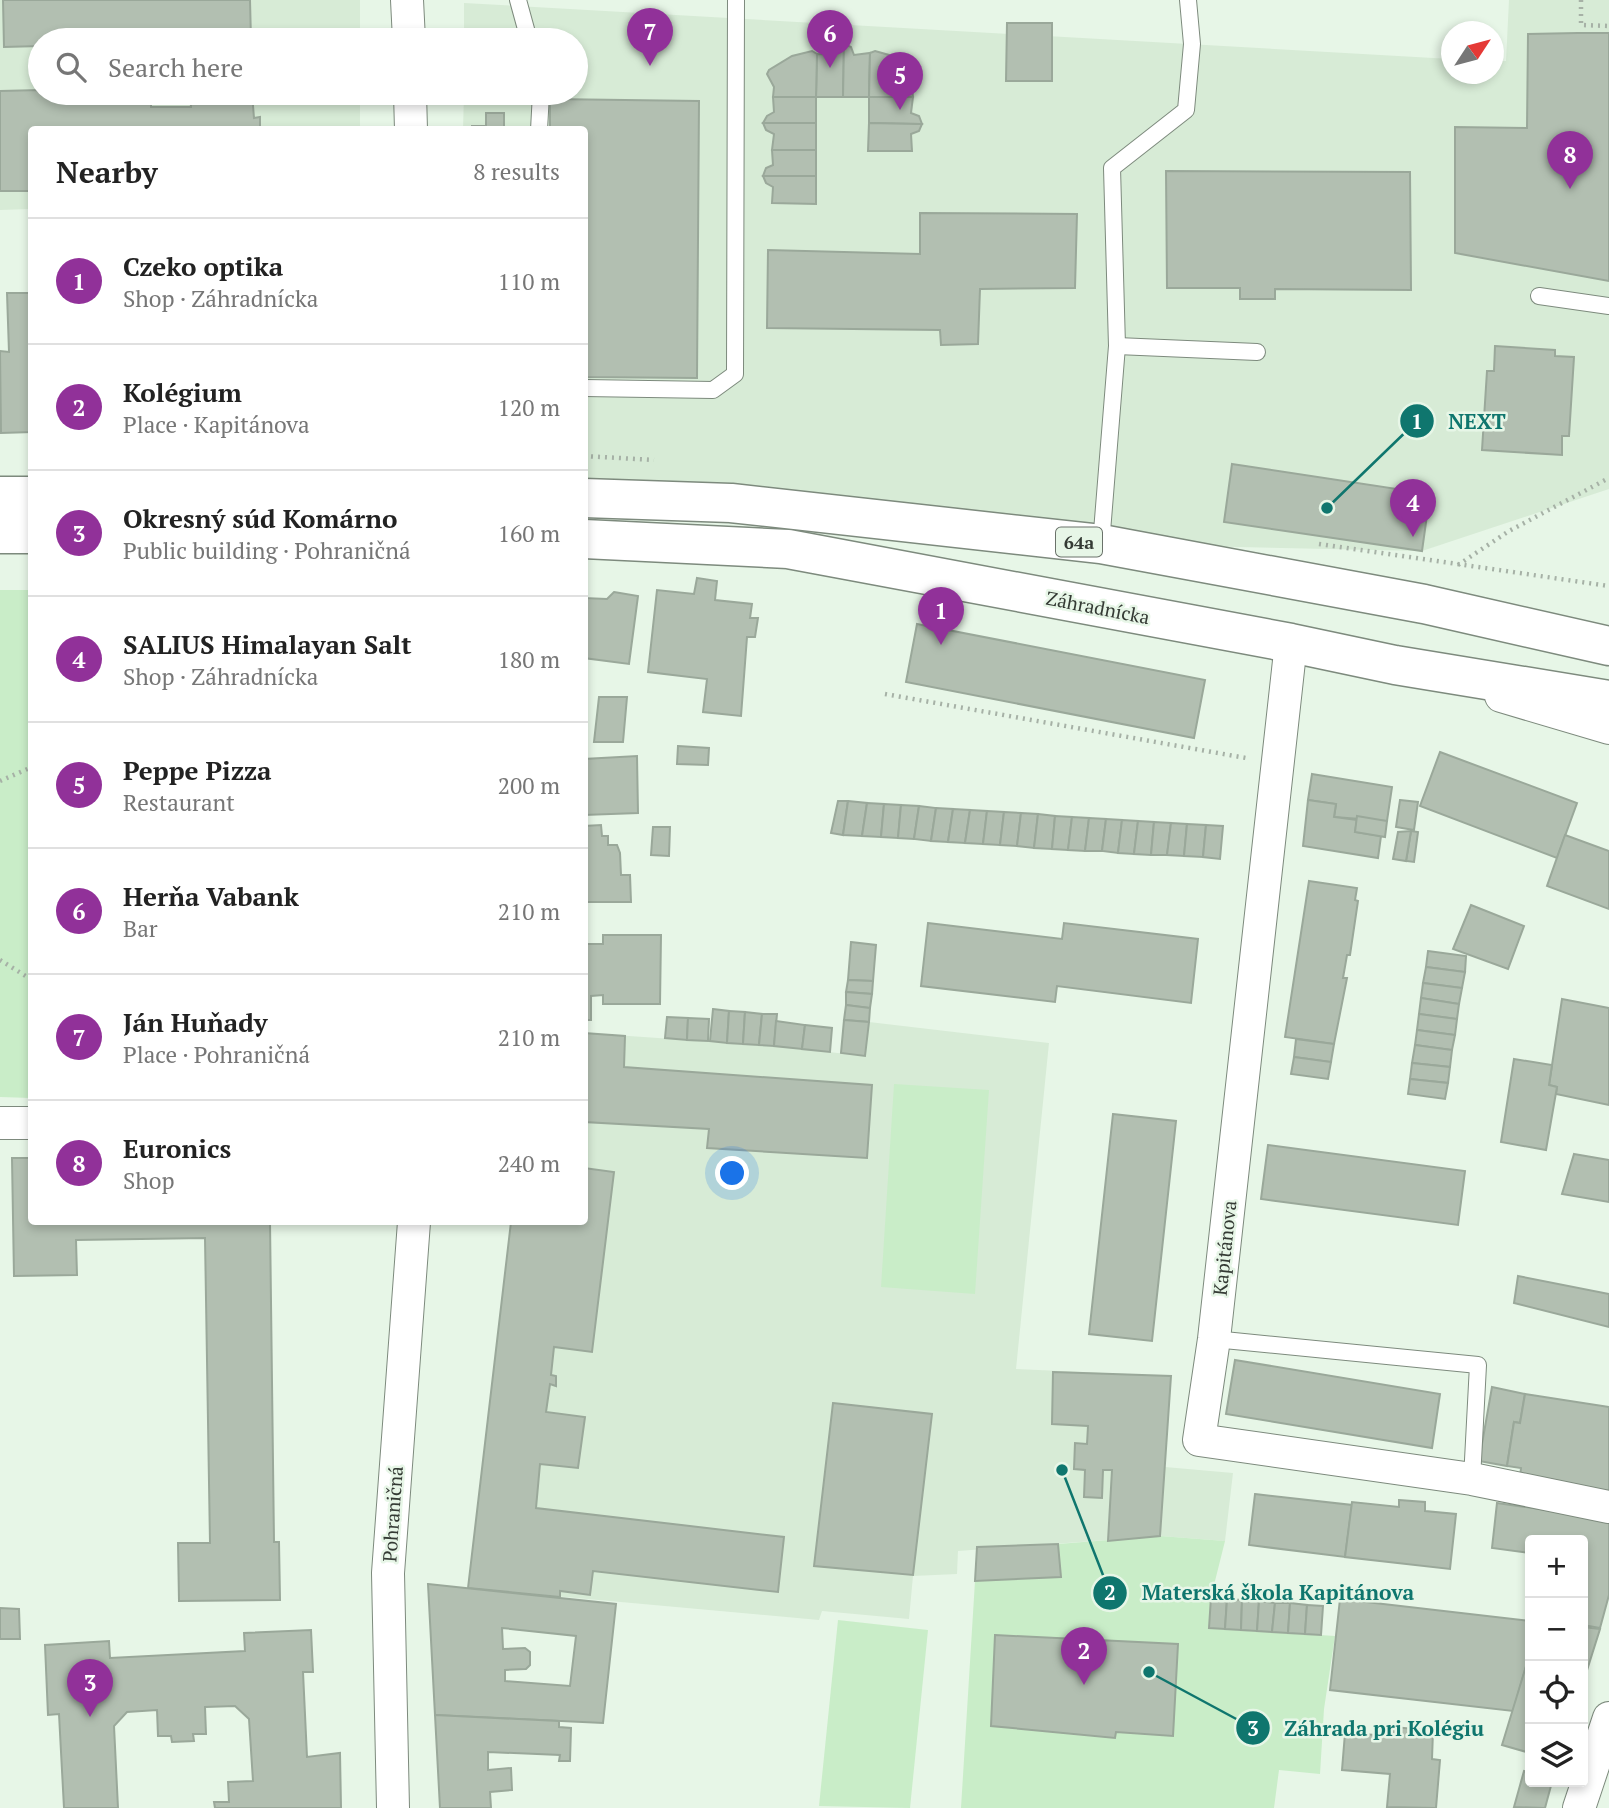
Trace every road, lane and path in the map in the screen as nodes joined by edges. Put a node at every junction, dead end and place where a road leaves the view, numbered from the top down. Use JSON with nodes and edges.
{"nodes":[{"id":1,"x":407,"y":0,"type":"edge"},
{"id":2,"x":518,"y":0,"type":"edge"},
{"id":3,"x":736,"y":0,"type":"edge"},
{"id":4,"x":1188,"y":0,"type":"edge"},
{"id":5,"x":1581,"y":0,"type":"edge"},
{"id":6,"x":1609,"y":26,"type":"edge"},
{"id":7,"x":408,"y":28,"type":"edge"},
{"id":8,"x":526,"y":28,"type":"edge"},
{"id":9,"x":410,"y":105,"type":"edge"},
{"id":10,"x":540,"y":105,"type":"edge"},
{"id":11,"x":411,"y":126,"type":"edge"},
{"id":12,"x":539,"y":126,"type":"edge"},
{"id":13,"x":1539,"y":296,"type":"dead end"},
{"id":14,"x":1609,"y":306,"type":"edge"},
{"id":15,"x":1117,"y":345,"type":"junction"},
{"id":16,"x":1257,"y":352,"type":"dead end"},
{"id":17,"x":588,"y":388,"type":"edge"},
{"id":18,"x":1609,"y":478,"type":"edge"},
{"id":19,"x":0,"y":496,"type":"edge"},
{"id":20,"x":28,"y":496,"type":"edge"},
{"id":21,"x":588,"y":498,"type":"edge"},
{"id":22,"x":0,"y":534,"type":"edge"},
{"id":23,"x":28,"y":534,"type":"edge"},
{"id":24,"x":588,"y":539,"type":"edge"},
{"id":25,"x":1101,"y":544,"type":"junction"},
{"id":26,"x":1457,"y":565,"type":"dead end"},
{"id":27,"x":1424,"y":604,"type":"junction"},
{"id":28,"x":1609,"y":623,"type":"edge"},
{"id":29,"x":1292,"y":643,"type":"junction"},
{"id":30,"x":1609,"y":646,"type":"edge"},
{"id":31,"x":1395,"y":665,"type":"junction"},
{"id":32,"x":885,"y":694,"type":"dead end"},
{"id":33,"x":1609,"y":700,"type":"edge"},
{"id":34,"x":1609,"y":728,"type":"edge"},
{"id":35,"x":1279,"y":764,"type":"junction"},
{"id":36,"x":28,"y":769,"type":"edge"},
{"id":37,"x":0,"y":781,"type":"edge"},
{"id":38,"x":0,"y":960,"type":"edge"},
{"id":39,"x":28,"y":978,"type":"edge"},
{"id":40,"x":0,"y":1123,"type":"edge"},
{"id":41,"x":28,"y":1124,"type":"edge"},
{"id":42,"x":414,"y":1225,"type":"edge"},
{"id":43,"x":1214,"y":1339,"type":"junction"},
{"id":44,"x":1472,"y":1479,"type":"junction"},
{"id":45,"x":1609,"y":1507,"type":"edge"},
{"id":46,"x":1609,"y":1718,"type":"edge"},
{"id":47,"x":393,"y":1808,"type":"edge"},
{"id":48,"x":1579,"y":1808,"type":"edge"}],
"edges":[{"from":1,"to":7,"type":"street"},
{"from":2,"to":8,"type":"lane"},
{"from":3,"to":17,"type":"lane"},
{"from":4,"to":15,"type":"lane"},
{"from":5,"to":6,"type":"path"},
{"from":9,"to":11,"type":"street"},
{"from":10,"to":12,"type":"lane"},
{"from":13,"to":14,"type":"lane"},
{"from":15,"to":16,"type":"lane"},
{"from":15,"to":25,"type":"lane"},
{"from":18,"to":26,"type":"path"},
{"from":19,"to":20,"type":"main road"},
{"from":21,"to":25,"type":"main road","number":"64a"},
{"from":22,"to":23,"type":"main road"},
{"from":24,"to":29,"type":"main road","name":"Záhradnícka"},
{"from":25,"to":27,"type":"main road","number":"64a"},
{"from":27,"to":28,"type":"main road"},
{"from":27,"to":30,"type":"main road","number":"64a"},
{"from":29,"to":31,"type":"main road","name":"Záhradnícka"},
{"from":29,"to":35,"type":"street","name":"Kapitánova"},
{"from":31,"to":33,"type":"main road","name":"Záhradnícka"},
{"from":31,"to":34,"type":"street"},
{"from":32,"to":35,"type":"path"},
{"from":35,"to":43,"type":"street","name":"Kapitánova"},
{"from":36,"to":37,"type":"path"},
{"from":38,"to":39,"type":"path"},
{"from":40,"to":41,"type":"street"},
{"from":42,"to":47,"type":"street","name":"Pohraničná"},
{"from":43,"to":44,"type":"street","name":"Kapitánova"},
{"from":43,"to":44,"type":"lane"},
{"from":44,"to":45,"type":"street","name":"Kapitánova"},
{"from":46,"to":48,"type":"street"}]}
